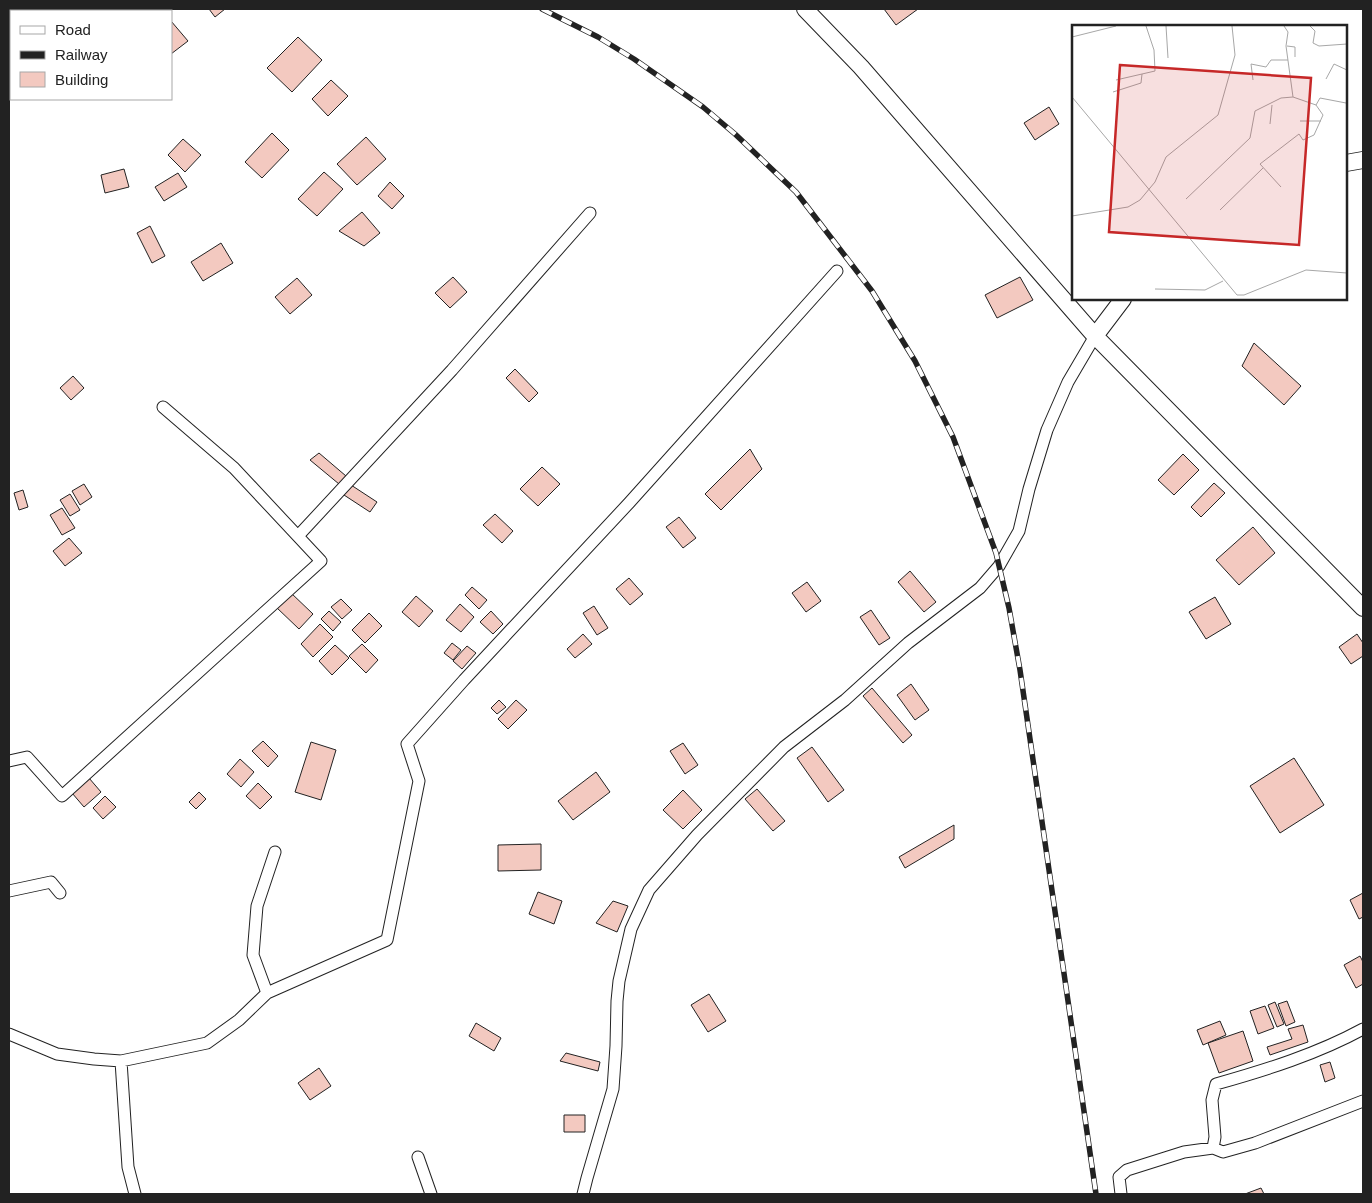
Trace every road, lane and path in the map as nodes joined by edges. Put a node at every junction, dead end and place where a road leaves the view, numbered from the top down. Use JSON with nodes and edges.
{"nodes":[{"id":1,"x":805,"y":9,"type":"edge"},
{"id":2,"x":1363,"y":160,"type":"edge"},
{"id":3,"x":1347,"y":164,"type":"edge"},
{"id":4,"x":590,"y":213,"type":"dead end"},
{"id":5,"x":837,"y":271,"type":"dead end"},
{"id":6,"x":1122,"y":300,"type":"edge"},
{"id":7,"x":1095,"y":336,"type":"junction"},
{"id":8,"x":163,"y":407,"type":"dead end"},
{"id":9,"x":298,"y":536,"type":"junction"},
{"id":10,"x":1363,"y":608,"type":"edge"},
{"id":11,"x":9,"y":761,"type":"edge"},
{"id":12,"x":275,"y":852,"type":"dead end"},
{"id":13,"x":9,"y":891,"type":"edge"},
{"id":14,"x":60,"y":892,"type":"dead end"},
{"id":15,"x":267,"y":993,"type":"junction"},
{"id":16,"x":1363,"y":1029,"type":"edge"},
{"id":17,"x":9,"y":1034,"type":"edge"},
{"id":18,"x":121,"y":1061,"type":"junction"},
{"id":19,"x":1363,"y":1102,"type":"edge"},
{"id":20,"x":1213,"y":1148,"type":"junction"},
{"id":21,"x":418,"y":1157,"type":"dead end"},
{"id":22,"x":135,"y":1194,"type":"edge"},
{"id":23,"x":431,"y":1194,"type":"edge"},
{"id":24,"x":583,"y":1194,"type":"edge"},
{"id":25,"x":1121,"y":1194,"type":"edge"}],
"edges":[{"from":1,"to":7,"type":"main road"},
{"from":2,"to":3,"type":"main road"},
{"from":4,"to":9,"type":"street"},
{"from":5,"to":15,"type":"street"},
{"from":6,"to":7,"type":"main road"},
{"from":7,"to":10,"type":"main road"},
{"from":7,"to":24,"type":"street"},
{"from":8,"to":9,"type":"street"},
{"from":9,"to":11,"type":"street"},
{"from":12,"to":15,"type":"street"},
{"from":13,"to":14,"type":"street"},
{"from":15,"to":18,"type":"street"},
{"from":16,"to":20,"type":"street"},
{"from":17,"to":18,"type":"street"},
{"from":18,"to":22,"type":"street"},
{"from":19,"to":20,"type":"street"},
{"from":20,"to":25,"type":"street"},
{"from":21,"to":23,"type":"street"}]}
